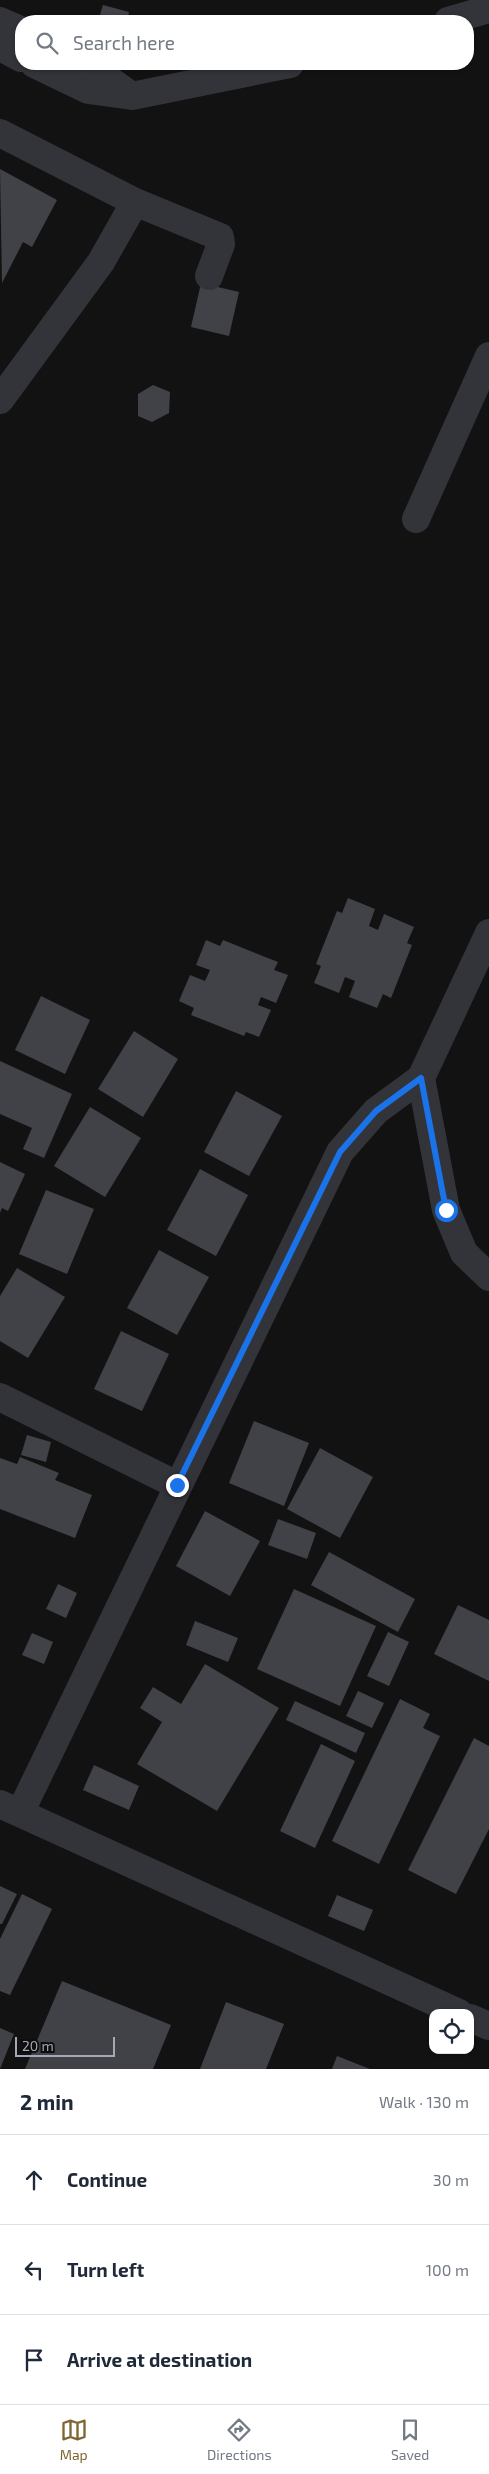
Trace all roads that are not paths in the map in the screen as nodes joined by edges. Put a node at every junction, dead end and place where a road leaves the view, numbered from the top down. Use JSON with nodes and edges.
{"nodes":[{"id":1,"x":489,"y":9,"type":"edge"},
{"id":2,"x":468,"y":15,"type":"edge"},
{"id":3,"x":0,"y":21,"type":"edge"},
{"id":4,"x":15,"y":27,"type":"edge"},
{"id":5,"x":0,"y":46,"type":"edge"},
{"id":6,"x":15,"y":55,"type":"edge"},
{"id":7,"x":46,"y":70,"type":"edge"},
{"id":8,"x":95,"y":70,"type":"edge"},
{"id":9,"x":260,"y":70,"type":"edge"},
{"id":10,"x":132,"y":96,"type":"junction"},
{"id":11,"x":0,"y":132,"type":"edge"},
{"id":12,"x":135,"y":202,"type":"junction"},
{"id":13,"x":209,"y":276,"type":"dead end"},
{"id":14,"x":489,"y":356,"type":"edge"},
{"id":15,"x":0,"y":400,"type":"edge"},
{"id":16,"x":416,"y":519,"type":"dead end"},
{"id":17,"x":489,"y":933,"type":"edge"},
{"id":18,"x":421,"y":1078,"type":"junction"},
{"id":19,"x":489,"y":1277,"type":"edge"},
{"id":20,"x":0,"y":1397,"type":"edge"},
{"id":21,"x":177,"y":1485,"type":"junction"},
{"id":22,"x":10,"y":1809,"type":"edge"},
{"id":23,"x":450,"y":2009,"type":"edge"},
{"id":24,"x":474,"y":2020,"type":"edge"},
{"id":25,"x":489,"y":2026,"type":"edge"}],
"edges":[{"from":1,"to":2,"type":"street"},
{"from":3,"to":4,"type":"street"},
{"from":5,"to":6,"type":"street"},
{"from":7,"to":10,"type":"street"},
{"from":8,"to":10,"type":"street"},
{"from":9,"to":10,"type":"street"},
{"from":11,"to":12,"type":"street"},
{"from":12,"to":13,"type":"street"},
{"from":12,"to":15,"type":"street"},
{"from":14,"to":16,"type":"street"},
{"from":17,"to":18,"type":"street"},
{"from":18,"to":19,"type":"street"},
{"from":18,"to":21,"type":"street"},
{"from":20,"to":21,"type":"street"},
{"from":21,"to":22,"type":"street"},
{"from":22,"to":23,"type":"street"},
{"from":24,"to":25,"type":"street"}]}
